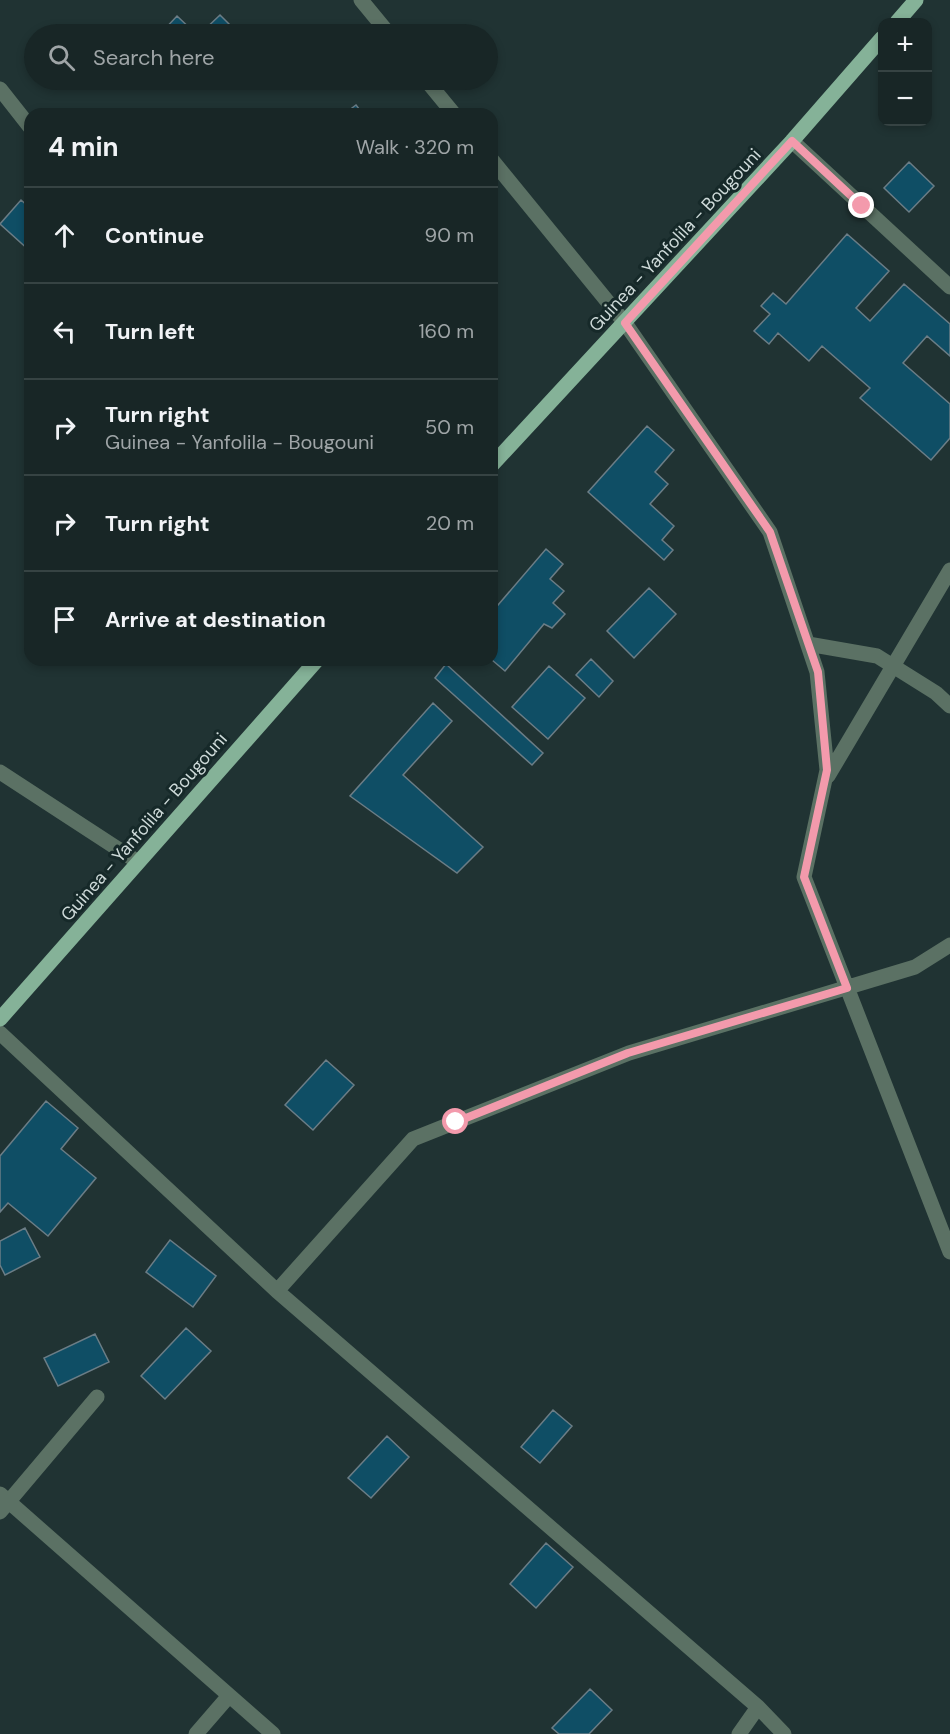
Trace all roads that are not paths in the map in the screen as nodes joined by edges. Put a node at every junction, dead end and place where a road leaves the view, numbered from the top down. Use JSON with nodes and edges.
{"nodes":[{"id":1,"x":361,"y":0,"type":"edge"},
{"id":2,"x":916,"y":0,"type":"edge"},
{"id":3,"x":900,"y":18,"type":"edge"},
{"id":4,"x":381,"y":24,"type":"edge"},
{"id":5,"x":878,"y":43,"type":"edge"},
{"id":6,"x":0,"y":89,"type":"edge"},
{"id":7,"x":434,"y":90,"type":"edge"},
{"id":8,"x":449,"y":108,"type":"edge"},
{"id":9,"x":24,"y":119,"type":"edge"},
{"id":10,"x":792,"y":141,"type":"junction"},
{"id":11,"x":498,"y":167,"type":"edge"},
{"id":12,"x":950,"y":287,"type":"edge"},
{"id":13,"x":625,"y":323,"type":"junction"},
{"id":14,"x":498,"y":459,"type":"edge"},
{"id":15,"x":950,"y":570,"type":"edge"},
{"id":16,"x":808,"y":645,"type":"junction"},
{"id":17,"x":307,"y":666,"type":"edge"},
{"id":18,"x":893,"y":666,"type":"junction"},
{"id":19,"x":950,"y":706,"type":"edge"},
{"id":20,"x":0,"y":772,"type":"edge"},
{"id":21,"x":825,"y":782,"type":"junction"},
{"id":22,"x":138,"y":862,"type":"junction"},
{"id":23,"x":950,"y":945,"type":"edge"},
{"id":24,"x":847,"y":988,"type":"junction"},
{"id":25,"x":0,"y":1019,"type":"edge"},
{"id":26,"x":0,"y":1033,"type":"edge"},
{"id":27,"x":950,"y":1252,"type":"edge"},
{"id":28,"x":277,"y":1291,"type":"junction"},
{"id":29,"x":97,"y":1397,"type":"dead end"},
{"id":30,"x":3,"y":1503,"type":"edge"},
{"id":31,"x":228,"y":1697,"type":"junction"},
{"id":32,"x":758,"y":1707,"type":"junction"},
{"id":33,"x":196,"y":1734,"type":"edge"},
{"id":34,"x":273,"y":1734,"type":"edge"},
{"id":35,"x":739,"y":1734,"type":"edge"},
{"id":36,"x":784,"y":1734,"type":"edge"}],
"edges":[{"from":1,"to":4,"type":"street"},
{"from":2,"to":3,"type":"main road"},
{"from":5,"to":10,"type":"main road","name":"Guinea - Yanfolila - Bougouni"},
{"from":6,"to":9,"type":"street"},
{"from":7,"to":8,"type":"street"},
{"from":10,"to":12,"type":"street"},
{"from":10,"to":13,"type":"main road","name":"Guinea - Yanfolila - Bougouni"},
{"from":11,"to":13,"type":"street"},
{"from":13,"to":14,"type":"main road","name":"Guinea - Yanfolila - Bougouni"},
{"from":13,"to":16,"type":"street"},
{"from":15,"to":18,"type":"street"},
{"from":16,"to":18,"type":"street"},
{"from":16,"to":21,"type":"street"},
{"from":17,"to":22,"type":"main road","name":"Guinea - Yanfolila - Bougouni"},
{"from":18,"to":19,"type":"street"},
{"from":18,"to":21,"type":"street"},
{"from":20,"to":22,"type":"street"},
{"from":21,"to":24,"type":"street"},
{"from":22,"to":25,"type":"main road","name":"Guinea - Yanfolila - Bougouni"},
{"from":23,"to":24,"type":"street"},
{"from":24,"to":27,"type":"street"},
{"from":24,"to":28,"type":"street"},
{"from":26,"to":28,"type":"street"},
{"from":28,"to":32,"type":"street"},
{"from":29,"to":30,"type":"street"},
{"from":30,"to":31,"type":"street"},
{"from":31,"to":33,"type":"street"},
{"from":31,"to":34,"type":"street"},
{"from":32,"to":35,"type":"street"},
{"from":32,"to":36,"type":"street"}]}
